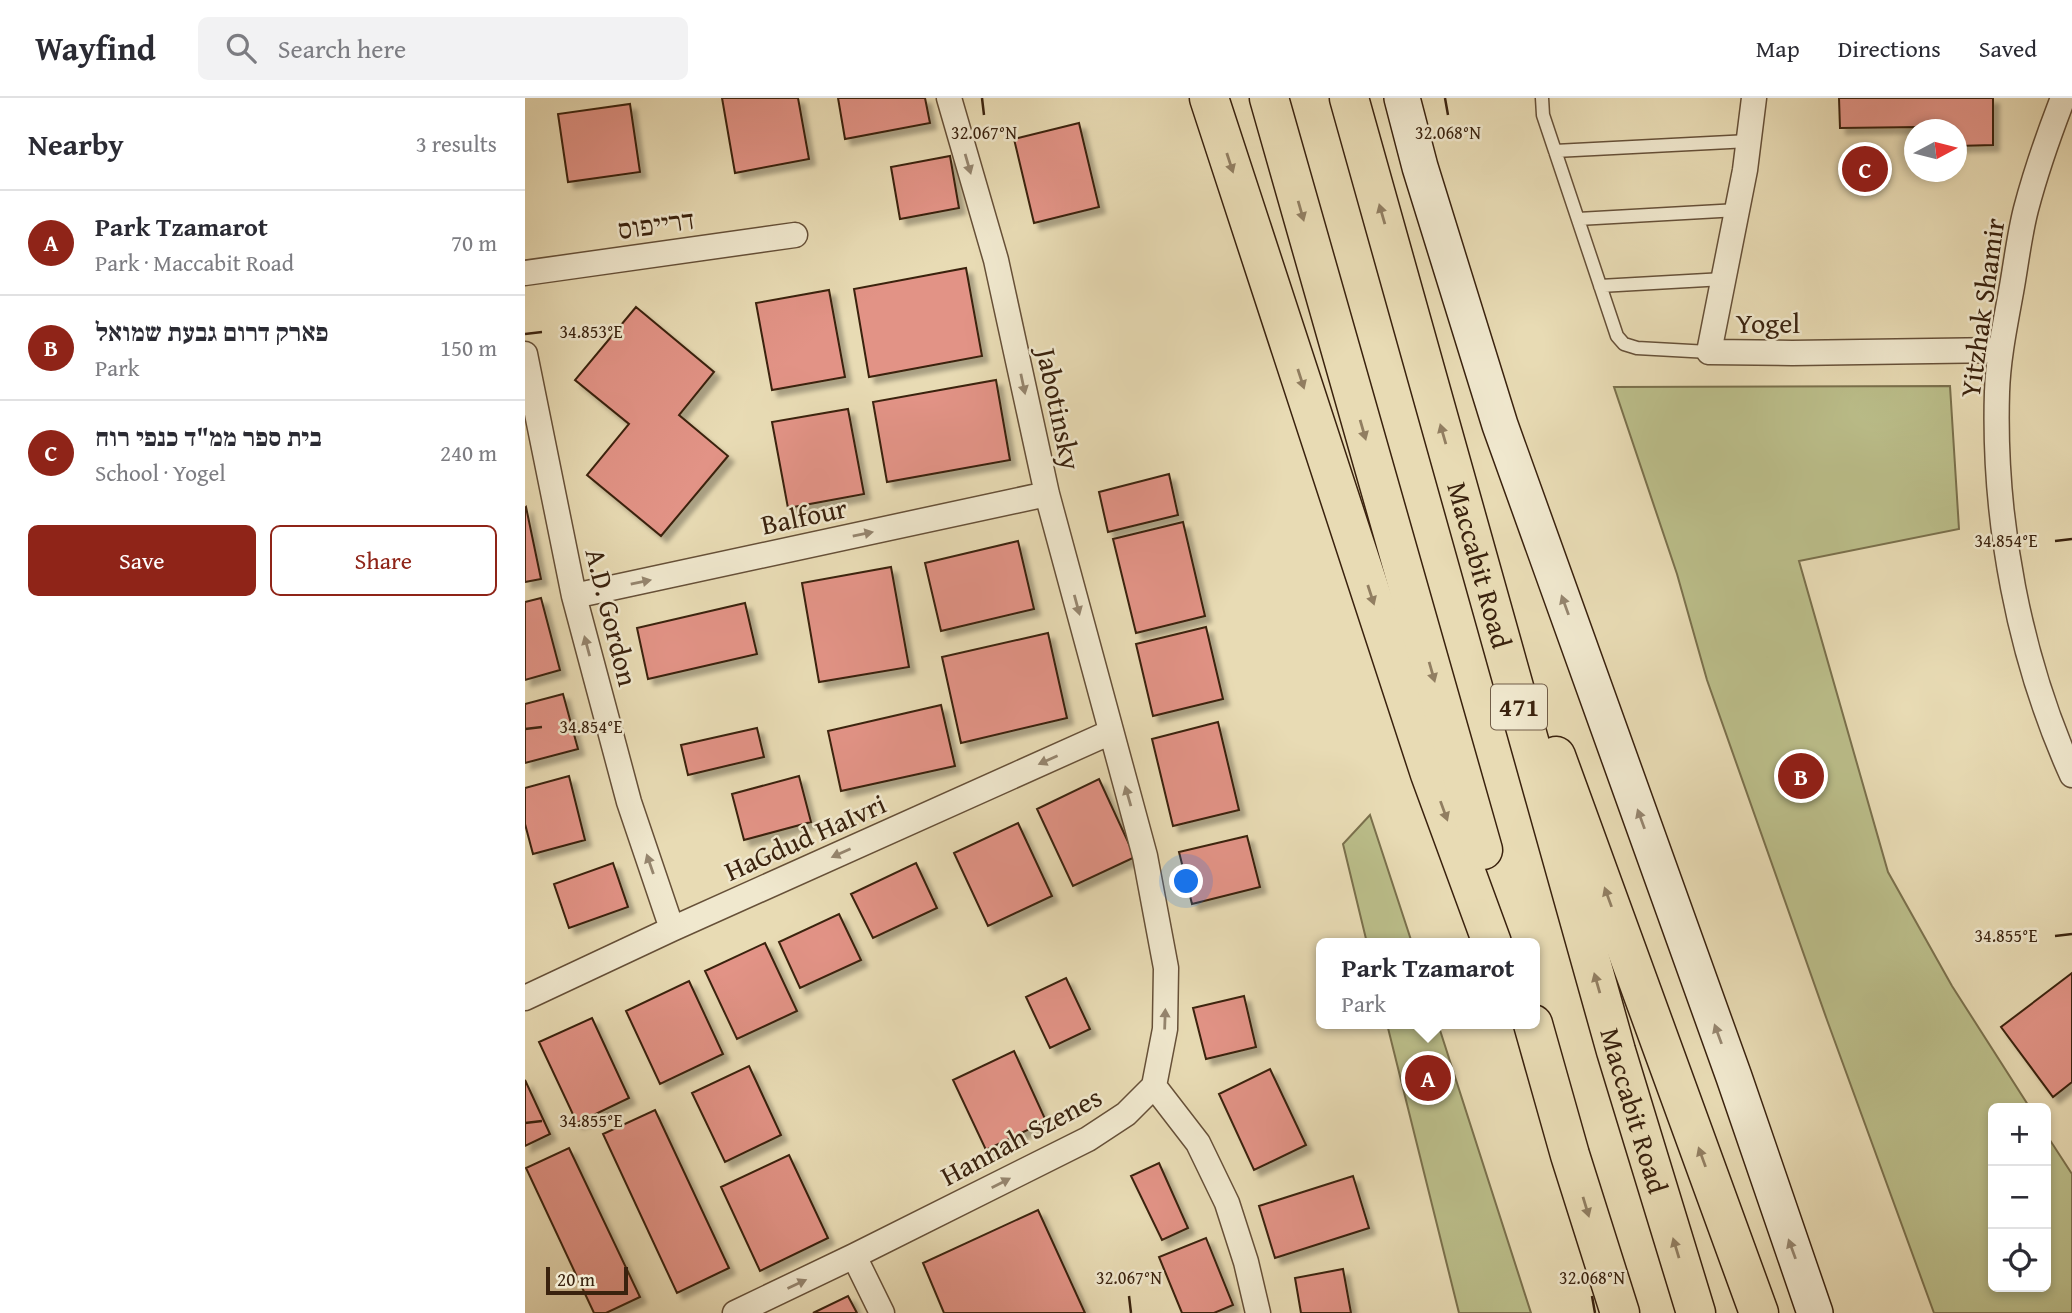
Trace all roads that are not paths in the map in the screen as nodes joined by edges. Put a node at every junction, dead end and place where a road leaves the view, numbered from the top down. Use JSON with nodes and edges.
{"nodes":[{"id":1,"x":949,"y":98,"type":"edge"},
{"id":2,"x":1209,"y":98,"type":"edge"},
{"id":3,"x":1269,"y":98,"type":"edge"},
{"id":4,"x":1349,"y":98,"type":"edge"},
{"id":5,"x":1402,"y":98,"type":"edge"},
{"id":6,"x":1542,"y":98,"type":"edge"},
{"id":7,"x":1753,"y":98,"type":"edge"},
{"id":8,"x":2063,"y":98,"type":"edge"},
{"id":9,"x":1749,"y":141,"type":"junction"},
{"id":10,"x":1555,"y":151,"type":"junction"},
{"id":11,"x":1738,"y":210,"type":"junction"},
{"id":12,"x":1577,"y":219,"type":"junction"},
{"id":13,"x":795,"y":235,"type":"dead end"},
{"id":14,"x":525,"y":273,"type":"edge"},
{"id":15,"x":1724,"y":279,"type":"junction"},
{"id":16,"x":1600,"y":286,"type":"junction"},
{"id":17,"x":2001,"y":350,"type":"junction"},
{"id":18,"x":1709,"y":352,"type":"junction"},
{"id":19,"x":525,"y":355,"type":"edge"},
{"id":20,"x":1455,"y":478,"type":"junction"},
{"id":21,"x":1047,"y":494,"type":"junction"},
{"id":22,"x":574,"y":596,"type":"junction"},
{"id":23,"x":1111,"y":732,"type":"junction"},
{"id":24,"x":2071,"y":772,"type":"edge"},
{"id":25,"x":672,"y":929,"type":"junction"},
{"id":26,"x":1490,"y":938,"type":"edge"},
{"id":27,"x":1509,"y":938,"type":"edge"},
{"id":28,"x":525,"y":998,"type":"edge"},
{"id":29,"x":1524,"y":1029,"type":"edge"},
{"id":30,"x":1533,"y":1029,"type":"edge"},
{"id":31,"x":1154,"y":1086,"type":"junction"},
{"id":32,"x":1570,"y":1155,"type":"junction"},
{"id":33,"x":854,"y":1256,"type":"junction"},
{"id":34,"x":735,"y":1313,"type":"edge"},
{"id":35,"x":881,"y":1313,"type":"edge"},
{"id":36,"x":1258,"y":1313,"type":"edge"},
{"id":37,"x":1620,"y":1313,"type":"edge"},
{"id":38,"x":1696,"y":1313,"type":"edge"},
{"id":39,"x":1759,"y":1313,"type":"edge"},
{"id":40,"x":1815,"y":1313,"type":"edge"}],
"edges":[{"from":1,"to":21,"type":"street","name":"Jabotinsky","one_way":true},
{"from":2,"to":26,"type":"highway","one_way":true},
{"from":3,"to":27,"type":"highway","number":"471","one_way":true},
{"from":20,"to":4,"type":"highway","name":"Maccabit Road","number":"471","one_way":true},
{"from":40,"to":5,"type":"main road","one_way":true},
{"from":6,"to":10,"type":"lane"},
{"from":7,"to":9,"type":"street","name":"Yogel"},
{"from":8,"to":17,"type":"street","name":"Yitzhak Shamir"},
{"from":9,"to":10,"type":"lane"},
{"from":9,"to":11,"type":"street","name":"Yogel"},
{"from":10,"to":12,"type":"lane"},
{"from":11,"to":12,"type":"lane"},
{"from":11,"to":15,"type":"street","name":"Yogel"},
{"from":12,"to":16,"type":"lane"},
{"from":13,"to":14,"type":"street","name":"דרייפוס"},
{"from":15,"to":16,"type":"lane"},
{"from":15,"to":18,"type":"street","name":"Yogel"},
{"from":16,"to":18,"type":"lane"},
{"from":17,"to":18,"type":"street","name":"Yogel"},
{"from":17,"to":24,"type":"street","name":"Yitzhak Shamir"},
{"from":19,"to":22,"type":"street","name":"A.D. Gordon"},
{"from":38,"to":20,"type":"highway","name":"Maccabit Road","number":"471","one_way":true},
{"from":39,"to":20,"type":"highway","one_way":true},
{"from":22,"to":21,"type":"street","name":"Balfour","one_way":true},
{"from":21,"to":23,"type":"street","name":"Jabotinsky","one_way":true},
{"from":25,"to":22,"type":"street","name":"A.D. Gordon","one_way":true},
{"from":23,"to":25,"type":"street","name":"HaGdud HaIvri","one_way":true},
{"from":31,"to":23,"type":"street","one_way":true},
{"from":25,"to":28,"type":"street","name":"HaGdud HaIvri"},
{"from":29,"to":32,"type":"highway"},
{"from":30,"to":32,"type":"highway"},
{"from":33,"to":31,"type":"street","name":"Hannah Szenes","one_way":true},
{"from":31,"to":36,"type":"street"},
{"from":32,"to":37,"type":"highway","one_way":true},
{"from":34,"to":33,"type":"street","name":"Hannah Szenes","one_way":true},
{"from":33,"to":35,"type":"street"}]}
